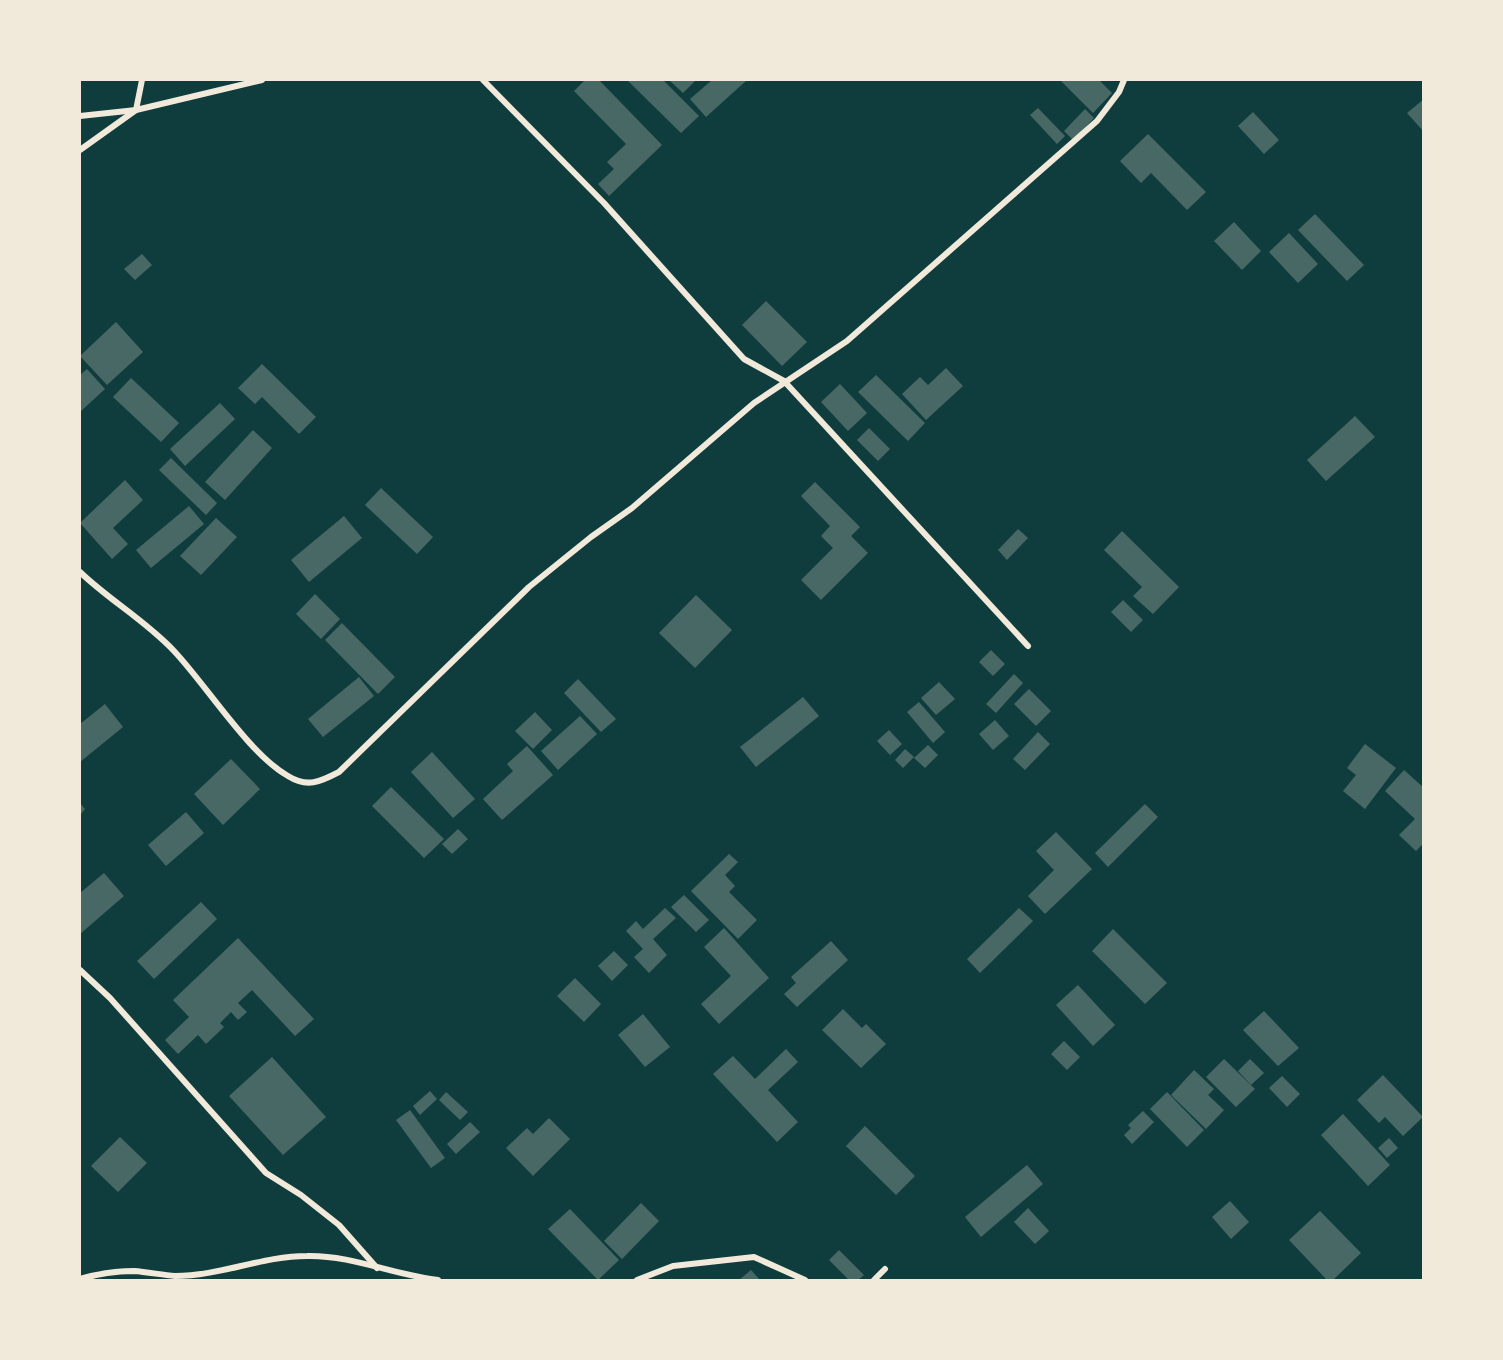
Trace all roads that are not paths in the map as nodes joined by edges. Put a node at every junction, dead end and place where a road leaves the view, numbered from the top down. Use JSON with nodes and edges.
{"nodes":[{"id":1,"x":142,"y":80,"type":"edge"},
{"id":2,"x":262,"y":80,"type":"edge"},
{"id":3,"x":483,"y":80,"type":"edge"},
{"id":4,"x":1124,"y":80,"type":"edge"},
{"id":5,"x":136,"y":110,"type":"junction"},
{"id":6,"x":80,"y":116,"type":"edge"},
{"id":7,"x":80,"y":150,"type":"edge"},
{"id":8,"x":784,"y":381,"type":"junction"},
{"id":9,"x":80,"y":572,"type":"edge"},
{"id":10,"x":1028,"y":646,"type":"dead end"},
{"id":11,"x":80,"y":970,"type":"edge"},
{"id":12,"x":377,"y":1268,"type":"junction"},
{"id":13,"x":885,"y":1269,"type":"dead end"},
{"id":14,"x":80,"y":1279,"type":"edge"},
{"id":15,"x":438,"y":1281,"type":"edge"},
{"id":16,"x":637,"y":1281,"type":"edge"},
{"id":17,"x":805,"y":1281,"type":"edge"},
{"id":18,"x":874,"y":1281,"type":"edge"}],
"edges":[{"from":1,"to":5,"type":"street"},
{"from":2,"to":5,"type":"street"},
{"from":3,"to":8,"type":"street"},
{"from":4,"to":8,"type":"street"},
{"from":5,"to":6,"type":"street"},
{"from":5,"to":7,"type":"street"},
{"from":8,"to":9,"type":"street"},
{"from":8,"to":10,"type":"street"},
{"from":11,"to":12,"type":"street"},
{"from":12,"to":14,"type":"street"},
{"from":12,"to":15,"type":"street"},
{"from":13,"to":18,"type":"street"},
{"from":16,"to":17,"type":"street"}]}
